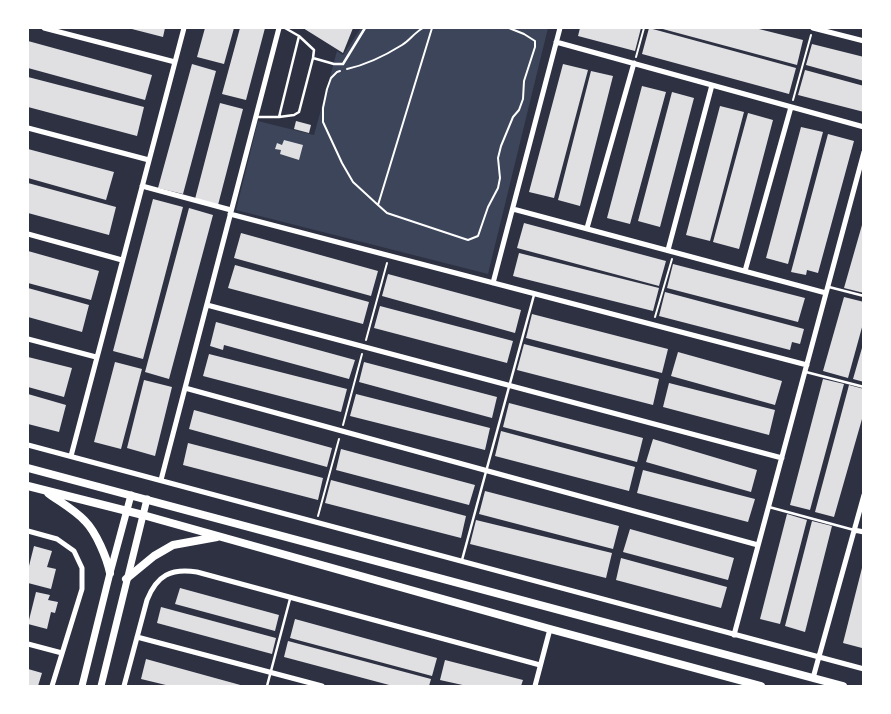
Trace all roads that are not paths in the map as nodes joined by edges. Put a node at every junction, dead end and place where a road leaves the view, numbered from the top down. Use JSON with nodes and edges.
{"nodes":[{"id":1,"x":44,"y":28,"type":"edge"},
{"id":2,"x":184,"y":28,"type":"edge"},
{"id":3,"x":279,"y":28,"type":"edge"},
{"id":4,"x":285,"y":28,"type":"edge"},
{"id":5,"x":365,"y":28,"type":"edge"},
{"id":6,"x":560,"y":28,"type":"edge"},
{"id":7,"x":813,"y":28,"type":"edge"},
{"id":8,"x":299,"y":36,"type":"junction"},
{"id":9,"x":864,"y":41,"type":"edge"},
{"id":10,"x":556,"y":42,"type":"junction"},
{"id":11,"x":313,"y":58,"type":"junction"},
{"id":12,"x":175,"y":62,"type":"junction"},
{"id":13,"x":634,"y":63,"type":"junction"},
{"id":14,"x":712,"y":85,"type":"junction"},
{"id":15,"x":791,"y":107,"type":"junction"},
{"id":16,"x":256,"y":117,"type":"junction"},
{"id":17,"x":279,"y":117,"type":"junction"},
{"id":18,"x":864,"y":127,"type":"edge"},
{"id":19,"x":28,"y":128,"type":"edge"},
{"id":20,"x":864,"y":152,"type":"edge"},
{"id":21,"x":149,"y":160,"type":"junction"},
{"id":22,"x":142,"y":186,"type":"junction"},
{"id":23,"x":513,"y":209,"type":"junction"},
{"id":24,"x":231,"y":212,"type":"junction"},
{"id":25,"x":587,"y":228,"type":"junction"},
{"id":26,"x":28,"y":234,"type":"edge"},
{"id":27,"x":671,"y":251,"type":"junction"},
{"id":28,"x":122,"y":260,"type":"junction"},
{"id":29,"x":746,"y":271,"type":"junction"},
{"id":30,"x":493,"y":283,"type":"junction"},
{"id":31,"x":827,"y":290,"type":"junction"},
{"id":32,"x":534,"y":294,"type":"junction"},
{"id":33,"x":864,"y":296,"type":"edge"},
{"id":34,"x":207,"y":305,"type":"junction"},
{"id":35,"x":28,"y":339,"type":"edge"},
{"id":36,"x":96,"y":357,"type":"junction"},
{"id":37,"x":807,"y":365,"type":"junction"},
{"id":38,"x":805,"y":371,"type":"junction"},
{"id":39,"x":510,"y":386,"type":"junction"},
{"id":40,"x":864,"y":386,"type":"edge"},
{"id":41,"x":185,"y":388,"type":"junction"},
{"id":42,"x":28,"y":445,"type":"edge"},
{"id":43,"x":70,"y":456,"type":"junction"},
{"id":44,"x":782,"y":458,"type":"junction"},
{"id":45,"x":28,"y":468,"type":"edge"},
{"id":46,"x":486,"y":471,"type":"junction"},
{"id":47,"x":161,"y":480,"type":"junction"},
{"id":48,"x":28,"y":486,"type":"edge"},
{"id":49,"x":44,"y":490,"type":"junction"},
{"id":50,"x":131,"y":495,"type":"junction"},
{"id":51,"x":864,"y":495,"type":"edge"},
{"id":52,"x":147,"y":499,"type":"junction"},
{"id":53,"x":769,"y":507,"type":"junction"},
{"id":54,"x":126,"y":511,"type":"junction"},
{"id":55,"x":143,"y":515,"type":"junction"},
{"id":56,"x":854,"y":530,"type":"junction"},
{"id":57,"x":28,"y":532,"type":"edge"},
{"id":58,"x":864,"y":532,"type":"edge"},
{"id":59,"x":221,"y":536,"type":"junction"},
{"id":60,"x":758,"y":545,"type":"junction"},
{"id":61,"x":462,"y":561,"type":"junction"},
{"id":62,"x":110,"y":573,"type":"junction"},
{"id":63,"x":126,"y":579,"type":"junction"},
{"id":64,"x":291,"y":597,"type":"junction"},
{"id":65,"x":550,"y":629,"type":"junction"},
{"id":66,"x":734,"y":635,"type":"junction"},
{"id":67,"x":137,"y":637,"type":"junction"},
{"id":68,"x":28,"y":644,"type":"edge"},
{"id":69,"x":62,"y":653,"type":"junction"},
{"id":70,"x":819,"y":657,"type":"junction"},
{"id":71,"x":540,"y":665,"type":"junction"},
{"id":72,"x":864,"y":669,"type":"edge"},
{"id":73,"x":271,"y":673,"type":"junction"},
{"id":74,"x":813,"y":678,"type":"junction"},
{"id":75,"x":52,"y":686,"type":"edge"},
{"id":76,"x":82,"y":686,"type":"edge"},
{"id":77,"x":100,"y":686,"type":"edge"},
{"id":78,"x":124,"y":686,"type":"edge"},
{"id":79,"x":267,"y":686,"type":"edge"},
{"id":80,"x":322,"y":686,"type":"edge"},
{"id":81,"x":535,"y":686,"type":"edge"},
{"id":82,"x":761,"y":686,"type":"edge"},
{"id":83,"x":812,"y":686,"type":"edge"},
{"id":84,"x":842,"y":686,"type":"edge"}],
"edges":[{"from":1,"to":12,"type":"street"},
{"from":2,"to":12,"type":"street"},
{"from":3,"to":16,"type":"street"},
{"from":4,"to":8,"type":"lane"},
{"from":5,"to":11,"type":"lane"},
{"from":6,"to":10,"type":"street"},
{"from":7,"to":9,"type":"street"},
{"from":8,"to":11,"type":"lane"},
{"from":8,"to":17,"type":"lane"},
{"from":10,"to":13,"type":"street"},
{"from":10,"to":23,"type":"street"},
{"from":11,"to":17,"type":"lane"},
{"from":12,"to":21,"type":"street"},
{"from":13,"to":14,"type":"street"},
{"from":13,"to":25,"type":"street"},
{"from":14,"to":15,"type":"street"},
{"from":14,"to":27,"type":"street"},
{"from":15,"to":18,"type":"street"},
{"from":15,"to":29,"type":"street"},
{"from":16,"to":17,"type":"lane"},
{"from":16,"to":24,"type":"street"},
{"from":19,"to":21,"type":"street"},
{"from":20,"to":31,"type":"street"},
{"from":21,"to":22,"type":"street"},
{"from":22,"to":24,"type":"street"},
{"from":22,"to":28,"type":"street"},
{"from":23,"to":25,"type":"street"},
{"from":23,"to":30,"type":"street"},
{"from":24,"to":30,"type":"street"},
{"from":24,"to":34,"type":"street"},
{"from":25,"to":27,"type":"street"},
{"from":26,"to":28,"type":"street"},
{"from":27,"to":29,"type":"street"},
{"from":28,"to":36,"type":"street"},
{"from":29,"to":31,"type":"street"},
{"from":30,"to":32,"type":"street"},
{"from":31,"to":33,"type":"lane"},
{"from":31,"to":37,"type":"street"},
{"from":32,"to":37,"type":"street"},
{"from":32,"to":39,"type":"lane"},
{"from":34,"to":39,"type":"street"},
{"from":34,"to":41,"type":"street"},
{"from":35,"to":36,"type":"street"},
{"from":36,"to":43,"type":"street"},
{"from":37,"to":38,"type":"street"},
{"from":38,"to":40,"type":"lane"},
{"from":38,"to":44,"type":"street"},
{"from":39,"to":44,"type":"street"},
{"from":39,"to":46,"type":"lane"},
{"from":41,"to":46,"type":"street"},
{"from":41,"to":47,"type":"street"},
{"from":42,"to":43,"type":"street"},
{"from":43,"to":47,"type":"street"},
{"from":44,"to":53,"type":"street"},
{"from":45,"to":50,"type":"main road"},
{"from":46,"to":60,"type":"street"},
{"from":46,"to":61,"type":"lane"},
{"from":47,"to":61,"type":"street"},
{"from":48,"to":49,"type":"main road"},
{"from":49,"to":54,"type":"main road"},
{"from":49,"to":62,"type":"main road"},
{"from":50,"to":52,"type":"main road"},
{"from":50,"to":54,"type":"street"},
{"from":51,"to":56,"type":"street"},
{"from":52,"to":55,"type":"street"},
{"from":52,"to":74,"type":"main road"},
{"from":53,"to":56,"type":"lane"},
{"from":53,"to":60,"type":"street"},
{"from":54,"to":55,"type":"main road"},
{"from":54,"to":62,"type":"street"},
{"from":55,"to":59,"type":"main road"},
{"from":55,"to":63,"type":"street"},
{"from":56,"to":58,"type":"street"},
{"from":56,"to":70,"type":"street"},
{"from":57,"to":69,"type":"street"},
{"from":59,"to":63,"type":"main road"},
{"from":59,"to":65,"type":"main road"},
{"from":60,"to":66,"type":"street"},
{"from":61,"to":66,"type":"street"},
{"from":62,"to":76,"type":"street"},
{"from":63,"to":77,"type":"street"},
{"from":64,"to":67,"type":"street"},
{"from":64,"to":71,"type":"street"},
{"from":64,"to":73,"type":"lane"},
{"from":65,"to":71,"type":"street"},
{"from":65,"to":82,"type":"main road"},
{"from":66,"to":70,"type":"street"},
{"from":67,"to":73,"type":"street"},
{"from":67,"to":78,"type":"street"},
{"from":68,"to":69,"type":"street"},
{"from":69,"to":75,"type":"street"},
{"from":70,"to":72,"type":"street"},
{"from":70,"to":74,"type":"street"},
{"from":71,"to":81,"type":"street"},
{"from":73,"to":79,"type":"lane"},
{"from":73,"to":80,"type":"street"},
{"from":74,"to":83,"type":"main road"},
{"from":74,"to":84,"type":"main road"}]}
